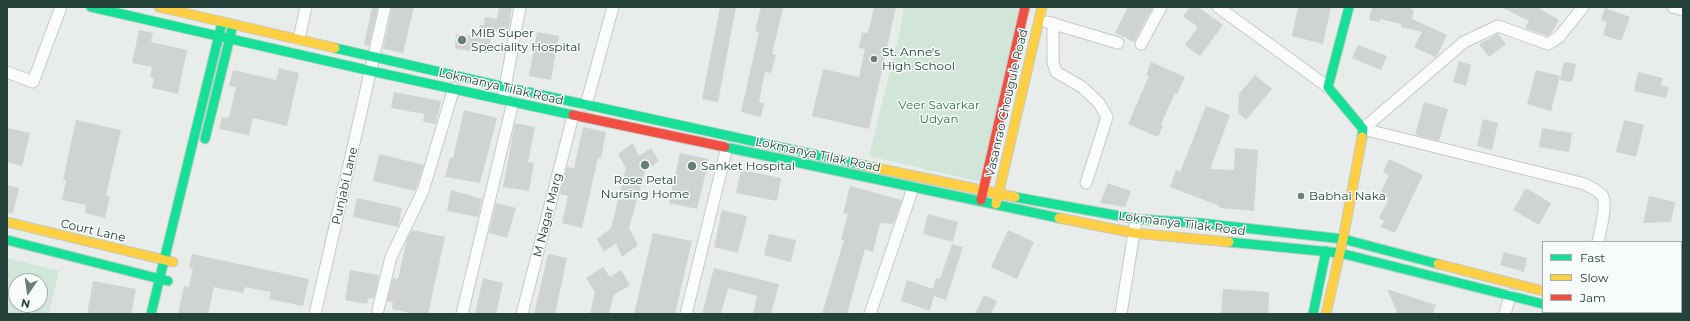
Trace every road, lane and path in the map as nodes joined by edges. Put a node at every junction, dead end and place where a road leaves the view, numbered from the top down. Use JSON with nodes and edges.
{"nodes":[{"id":1,"x":61,"y":7,"type":"edge"},
{"id":2,"x":92,"y":7,"type":"edge"},
{"id":3,"x":159,"y":7,"type":"edge"},
{"id":4,"x":306,"y":7,"type":"edge"},
{"id":5,"x":385,"y":7,"type":"edge"},
{"id":6,"x":520,"y":7,"type":"edge"},
{"id":7,"x":613,"y":7,"type":"edge"},
{"id":8,"x":1025,"y":7,"type":"edge"},
{"id":9,"x":1042,"y":7,"type":"edge"},
{"id":10,"x":1160,"y":7,"type":"edge"},
{"id":11,"x":1218,"y":7,"type":"edge"},
{"id":12,"x":1349,"y":7,"type":"edge"},
{"id":13,"x":1583,"y":7,"type":"edge"},
{"id":14,"x":1673,"y":7,"type":"edge"},
{"id":15,"x":184,"y":10,"type":"edge"},
{"id":16,"x":1683,"y":10,"type":"edge"},
{"id":17,"x":1039,"y":20,"type":"junction"},
{"id":18,"x":222,"y":21,"type":"junction"},
{"id":19,"x":233,"y":24,"type":"junction"},
{"id":20,"x":1053,"y":24,"type":"junction"},
{"id":21,"x":219,"y":36,"type":"junction"},
{"id":22,"x":230,"y":38,"type":"junction"},
{"id":23,"x":299,"y":39,"type":"junction"},
{"id":24,"x":1118,"y":43,"type":"dead end"},
{"id":25,"x":1141,"y":44,"type":"dead end"},
{"id":26,"x":374,"y":57,"type":"junction"},
{"id":27,"x":371,"y":71,"type":"junction"},
{"id":28,"x":7,"y":72,"type":"edge"},
{"id":29,"x":505,"y":87,"type":"junction"},
{"id":30,"x":1328,"y":87,"type":"junction"},
{"id":31,"x":454,"y":88,"type":"junction"},
{"id":32,"x":508,"y":101,"type":"junction"},
{"id":33,"x":586,"y":105,"type":"junction"},
{"id":34,"x":573,"y":116,"type":"junction"},
{"id":35,"x":1363,"y":129,"type":"junction"},
{"id":36,"x":202,"y":147,"type":"dead end"},
{"id":37,"x":727,"y":148,"type":"junction"},
{"id":38,"x":1086,"y":183,"type":"dead end"},
{"id":39,"x":913,"y":188,"type":"junction"},
{"id":40,"x":982,"y":190,"type":"junction"},
{"id":41,"x":998,"y":194,"type":"junction"},
{"id":42,"x":980,"y":201,"type":"junction"},
{"id":43,"x":996,"y":204,"type":"junction"},
{"id":44,"x":185,"y":216,"type":"dead end"},
{"id":45,"x":1136,"y":220,"type":"junction"},
{"id":46,"x":7,"y":222,"type":"edge"},
{"id":47,"x":1134,"y":233,"type":"junction"},
{"id":48,"x":1343,"y":238,"type":"junction"},
{"id":49,"x":7,"y":240,"type":"edge"},
{"id":50,"x":1598,"y":241,"type":"edge"},
{"id":51,"x":1326,"y":251,"type":"junction"},
{"id":52,"x":1340,"y":253,"type":"junction"},
{"id":53,"x":163,"y":260,"type":"junction"},
{"id":54,"x":173,"y":262,"type":"junction"},
{"id":55,"x":159,"y":279,"type":"junction"},
{"id":56,"x":169,"y":281,"type":"junction"},
{"id":57,"x":1542,"y":291,"type":"edge"},
{"id":58,"x":166,"y":294,"type":"dead end"},
{"id":59,"x":1510,"y":295,"type":"junction"},
{"id":60,"x":1542,"y":304,"type":"edge"},
{"id":61,"x":378,"y":310,"type":"dead end"},
{"id":62,"x":151,"y":314,"type":"edge"},
{"id":63,"x":315,"y":314,"type":"edge"},
{"id":64,"x":462,"y":314,"type":"edge"},
{"id":65,"x":522,"y":314,"type":"edge"},
{"id":66,"x":686,"y":314,"type":"edge"},
{"id":67,"x":870,"y":314,"type":"edge"},
{"id":68,"x":1121,"y":314,"type":"edge"},
{"id":69,"x":1313,"y":314,"type":"edge"},
{"id":70,"x":1326,"y":314,"type":"edge"},
{"id":71,"x":1506,"y":314,"type":"edge"}],
"edges":[{"from":1,"to":28,"type":"street"},
{"from":2,"to":21,"type":"main road","name":"Lokmanya Tilak Road"},
{"from":3,"to":15,"type":"main road","name":"Lokmanya Tilak Road"},
{"from":4,"to":23,"type":"street"},
{"from":5,"to":26,"type":"street","name":"Punjabi Lane"},
{"from":6,"to":29,"type":"street"},
{"from":7,"to":33,"type":"street"},
{"from":8,"to":40,"type":"main road","name":"Vasanrao Chougule Road"},
{"from":9,"to":17,"type":"main road","name":"Vasanrao Chougule Road"},
{"from":10,"to":25,"type":"street"},
{"from":11,"to":30,"type":"street"},
{"from":12,"to":30,"type":"main road"},
{"from":13,"to":35,"type":"street"},
{"from":14,"to":16,"type":"street"},
{"from":15,"to":18,"type":"main road","name":"Lokmanya Tilak Road"},
{"from":17,"to":20,"type":"street"},
{"from":17,"to":41,"type":"main road","name":"Vasanrao Chougule Road"},
{"from":18,"to":19,"type":"main road","name":"Lokmanya Tilak Road"},
{"from":18,"to":21,"type":"main road"},
{"from":19,"to":22,"type":"main road"},
{"from":19,"to":23,"type":"main road","name":"Lokmanya Tilak Road"},
{"from":20,"to":24,"type":"street"},
{"from":20,"to":38,"type":"street"},
{"from":21,"to":22,"type":"main road","name":"Lokmanya Tilak Road"},
{"from":21,"to":53,"type":"main road"},
{"from":22,"to":27,"type":"main road","name":"Lokmanya Tilak Road"},
{"from":22,"to":36,"type":"main road"},
{"from":23,"to":26,"type":"main road","name":"Lokmanya Tilak Road"},
{"from":26,"to":27,"type":"street","name":"Punjabi Lane"},
{"from":26,"to":29,"type":"main road","name":"Lokmanya Tilak Road"},
{"from":27,"to":31,"type":"main road","name":"Lokmanya Tilak Road"},
{"from":27,"to":63,"type":"street","name":"Punjabi Lane"},
{"from":29,"to":32,"type":"street"},
{"from":29,"to":33,"type":"main road","name":"Lokmanya Tilak Road"},
{"from":30,"to":35,"type":"main road"},
{"from":31,"to":32,"type":"main road","name":"Lokmanya Tilak Road"},
{"from":31,"to":61,"type":"street"},
{"from":32,"to":34,"type":"main road","name":"Lokmanya Tilak Road"},
{"from":32,"to":64,"type":"street"},
{"from":33,"to":40,"type":"main road","name":"Lokmanya Tilak Road"},
{"from":34,"to":37,"type":"main road","name":"Lokmanya Tilak Road"},
{"from":34,"to":65,"type":"street","name":"M Nagar Marg"},
{"from":35,"to":48,"type":"main road"},
{"from":35,"to":50,"type":"street"},
{"from":37,"to":39,"type":"main road","name":"Lokmanya Tilak Road"},
{"from":37,"to":66,"type":"street"},
{"from":39,"to":42,"type":"main road","name":"Lokmanya Tilak Road"},
{"from":39,"to":67,"type":"street"},
{"from":40,"to":41,"type":"main road","name":"Lokmanya Tilak Road"},
{"from":40,"to":42,"type":"main road","name":"Vasanrao Chougule Road"},
{"from":41,"to":43,"type":"main road","name":"Vasanrao Chougule Road"},
{"from":41,"to":45,"type":"main road","name":"Lokmanya Tilak Road"},
{"from":42,"to":43,"type":"main road","name":"Lokmanya Tilak Road"},
{"from":43,"to":47,"type":"main road","name":"Lokmanya Tilak Road"},
{"from":44,"to":54,"type":"main road"},
{"from":45,"to":47,"type":"street"},
{"from":45,"to":48,"type":"main road","name":"Lokmanya Tilak Road"},
{"from":46,"to":53,"type":"main road","name":"Court Lane"},
{"from":47,"to":51,"type":"main road","name":"Lokmanya Tilak Road"},
{"from":47,"to":68,"type":"street"},
{"from":48,"to":51,"type":"main road"},
{"from":48,"to":52,"type":"main road"},
{"from":48,"to":57,"type":"main road","name":"Lokmanya Tilak Road"},
{"from":49,"to":55,"type":"main road"},
{"from":51,"to":52,"type":"main road","name":"Lokmanya Tilak Road"},
{"from":51,"to":69,"type":"main road"},
{"from":52,"to":59,"type":"main road","name":"Lokmanya Tilak Road"},
{"from":52,"to":70,"type":"main road"},
{"from":53,"to":54,"type":"main road","name":"Court Lane"},
{"from":53,"to":55,"type":"main road"},
{"from":54,"to":56,"type":"main road"},
{"from":55,"to":56,"type":"main road"},
{"from":55,"to":62,"type":"main road"},
{"from":56,"to":58,"type":"main road"},
{"from":59,"to":60,"type":"main road","name":"Lokmanya Tilak Road"},
{"from":59,"to":71,"type":"street"}]}
